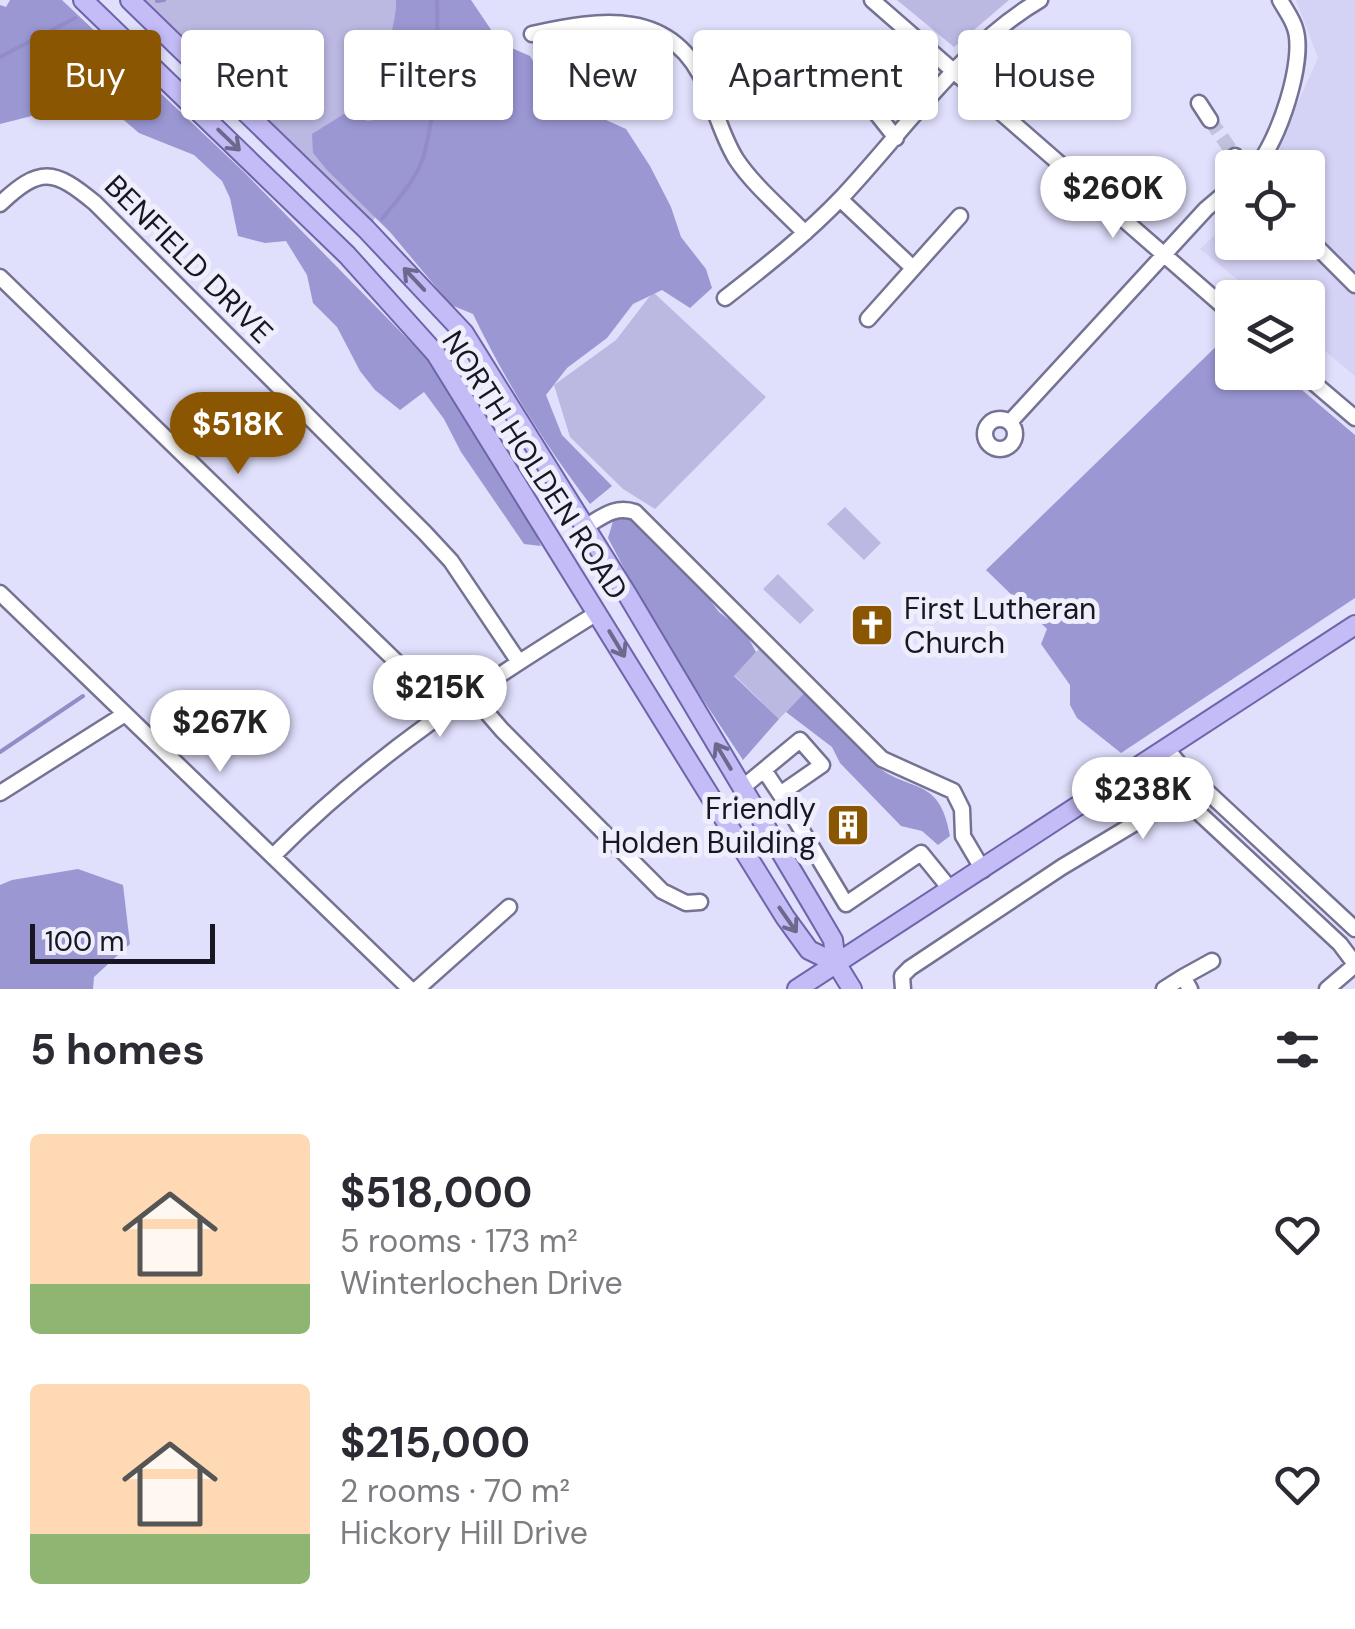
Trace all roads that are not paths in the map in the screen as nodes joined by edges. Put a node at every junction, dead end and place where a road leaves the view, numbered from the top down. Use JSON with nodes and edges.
{"nodes":[{"id":1,"x":83,"y":0,"type":"edge"},
{"id":2,"x":130,"y":0,"type":"edge"},
{"id":3,"x":872,"y":0,"type":"edge"},
{"id":4,"x":1040,"y":0,"type":"edge"},
{"id":5,"x":1280,"y":0,"type":"edge"},
{"id":6,"x":532,"y":34,"type":"dead end"},
{"id":7,"x":955,"y":72,"type":"junction"},
{"id":8,"x":1200,"y":104,"type":"dead end"},
{"id":9,"x":879,"y":120,"type":"edge"},
{"id":10,"x":1210,"y":120,"type":"tunnel mouth"},
{"id":11,"x":896,"y":138,"type":"junction"},
{"id":12,"x":1267,"y":150,"type":"edge"},
{"id":13,"x":840,"y":199,"type":"junction"},
{"id":14,"x":1215,"y":201,"type":"edge"},
{"id":15,"x":0,"y":204,"type":"edge"},
{"id":16,"x":960,"y":216,"type":"dead end"},
{"id":17,"x":805,"y":233,"type":"junction"},
{"id":18,"x":1325,"y":255,"type":"edge"},
{"id":19,"x":1165,"y":257,"type":"junction"},
{"id":20,"x":913,"y":268,"type":"junction"},
{"id":21,"x":0,"y":277,"type":"edge"},
{"id":22,"x":1355,"y":285,"type":"edge"},
{"id":23,"x":726,"y":298,"type":"dead end"},
{"id":24,"x":1215,"y":300,"type":"edge"},
{"id":25,"x":868,"y":319,"type":"dead end"},
{"id":26,"x":1322,"y":390,"type":"edge"},
{"id":27,"x":1355,"y":418,"type":"edge"},
{"id":28,"x":1010,"y":422,"type":"dead end"},
{"id":29,"x":585,"y":527,"type":"junction"},
{"id":30,"x":0,"y":594,"type":"edge"},
{"id":31,"x":597,"y":612,"type":"junction"},
{"id":32,"x":1355,"y":624,"type":"edge"},
{"id":33,"x":519,"y":662,"type":"junction"},
{"id":34,"x":470,"y":693,"type":"junction"},
{"id":35,"x":445,"y":709,"type":"junction"},
{"id":36,"x":125,"y":714,"type":"junction"},
{"id":37,"x":1167,"y":749,"type":"junction"},
{"id":38,"x":764,"y":770,"type":"junction"},
{"id":39,"x":742,"y":788,"type":"junction"},
{"id":40,"x":0,"y":793,"type":"edge"},
{"id":41,"x":780,"y":794,"type":"junction"},
{"id":42,"x":273,"y":856,"type":"junction"},
{"id":43,"x":983,"y":870,"type":"junction"},
{"id":44,"x":950,"y":890,"type":"junction"},
{"id":45,"x":700,"y":902,"type":"dead end"},
{"id":46,"x":508,"y":907,"type":"dead end"},
{"id":47,"x":1355,"y":929,"type":"edge"},
{"id":48,"x":1212,"y":961,"type":"dead end"},
{"id":49,"x":836,"y":964,"type":"junction"},
{"id":50,"x":1355,"y":964,"type":"edge"},
{"id":51,"x":1186,"y":983,"type":"edge"},
{"id":52,"x":414,"y":989,"type":"edge"},
{"id":53,"x":797,"y":989,"type":"edge"},
{"id":54,"x":852,"y":989,"type":"edge"},
{"id":55,"x":903,"y":989,"type":"edge"},
{"id":56,"x":1164,"y":989,"type":"edge"},
{"id":57,"x":1327,"y":989,"type":"edge"}],
"edges":[{"from":1,"to":31,"type":"main road","name":"NORTH HOLDEN ROAD","one_way":true},
{"from":29,"to":2,"type":"main road","name":"NORTH HOLDEN ROAD","one_way":true},
{"from":3,"to":7,"type":"street"},
{"from":4,"to":7,"type":"street"},
{"from":5,"to":12,"type":"street"},
{"from":6,"to":17,"type":"street"},
{"from":7,"to":11,"type":"street"},
{"from":7,"to":19,"type":"street"},
{"from":8,"to":10,"type":"street"},
{"from":9,"to":11,"type":"street"},
{"from":11,"to":13,"type":"street"},
{"from":13,"to":17,"type":"street"},
{"from":13,"to":20,"type":"street"},
{"from":14,"to":19,"type":"street"},
{"from":15,"to":33,"type":"street","name":"BENFIELD DRIVE"},
{"from":16,"to":20,"type":"street"},
{"from":17,"to":23,"type":"street"},
{"from":18,"to":22,"type":"street"},
{"from":19,"to":24,"type":"street"},
{"from":19,"to":28,"type":"street"},
{"from":20,"to":25,"type":"street"},
{"from":21,"to":35,"type":"street"},
{"from":26,"to":27,"type":"street"},
{"from":39,"to":29,"type":"main road","name":"NORTH HOLDEN ROAD","one_way":true},
{"from":29,"to":43,"type":"street"},
{"from":30,"to":36,"type":"street"},
{"from":31,"to":33,"type":"street"},
{"from":31,"to":49,"type":"main road","name":"NORTH HOLDEN ROAD","one_way":true},
{"from":32,"to":37,"type":"main road"},
{"from":33,"to":34,"type":"street"},
{"from":34,"to":35,"type":"street"},
{"from":34,"to":45,"type":"street"},
{"from":35,"to":42,"type":"street"},
{"from":36,"to":40,"type":"street"},
{"from":36,"to":42,"type":"street"},
{"from":37,"to":43,"type":"main road"},
{"from":37,"to":47,"type":"street"},
{"from":38,"to":39,"type":"street"},
{"from":38,"to":41,"type":"street"},
{"from":38,"to":41,"type":"street"},
{"from":39,"to":49,"type":"main road","name":"NORTH HOLDEN ROAD"},
{"from":41,"to":44,"type":"street"},
{"from":42,"to":52,"type":"street"},
{"from":43,"to":44,"type":"main road"},
{"from":44,"to":49,"type":"main road"},
{"from":46,"to":52,"type":"street"},
{"from":48,"to":51,"type":"street"},
{"from":49,"to":53,"type":"main road"},
{"from":49,"to":54,"type":"main road","name":"NORTH HOLDEN ROAD"},
{"from":50,"to":55,"type":"street"},
{"from":50,"to":57,"type":"street"},
{"from":51,"to":56,"type":"street"}]}
